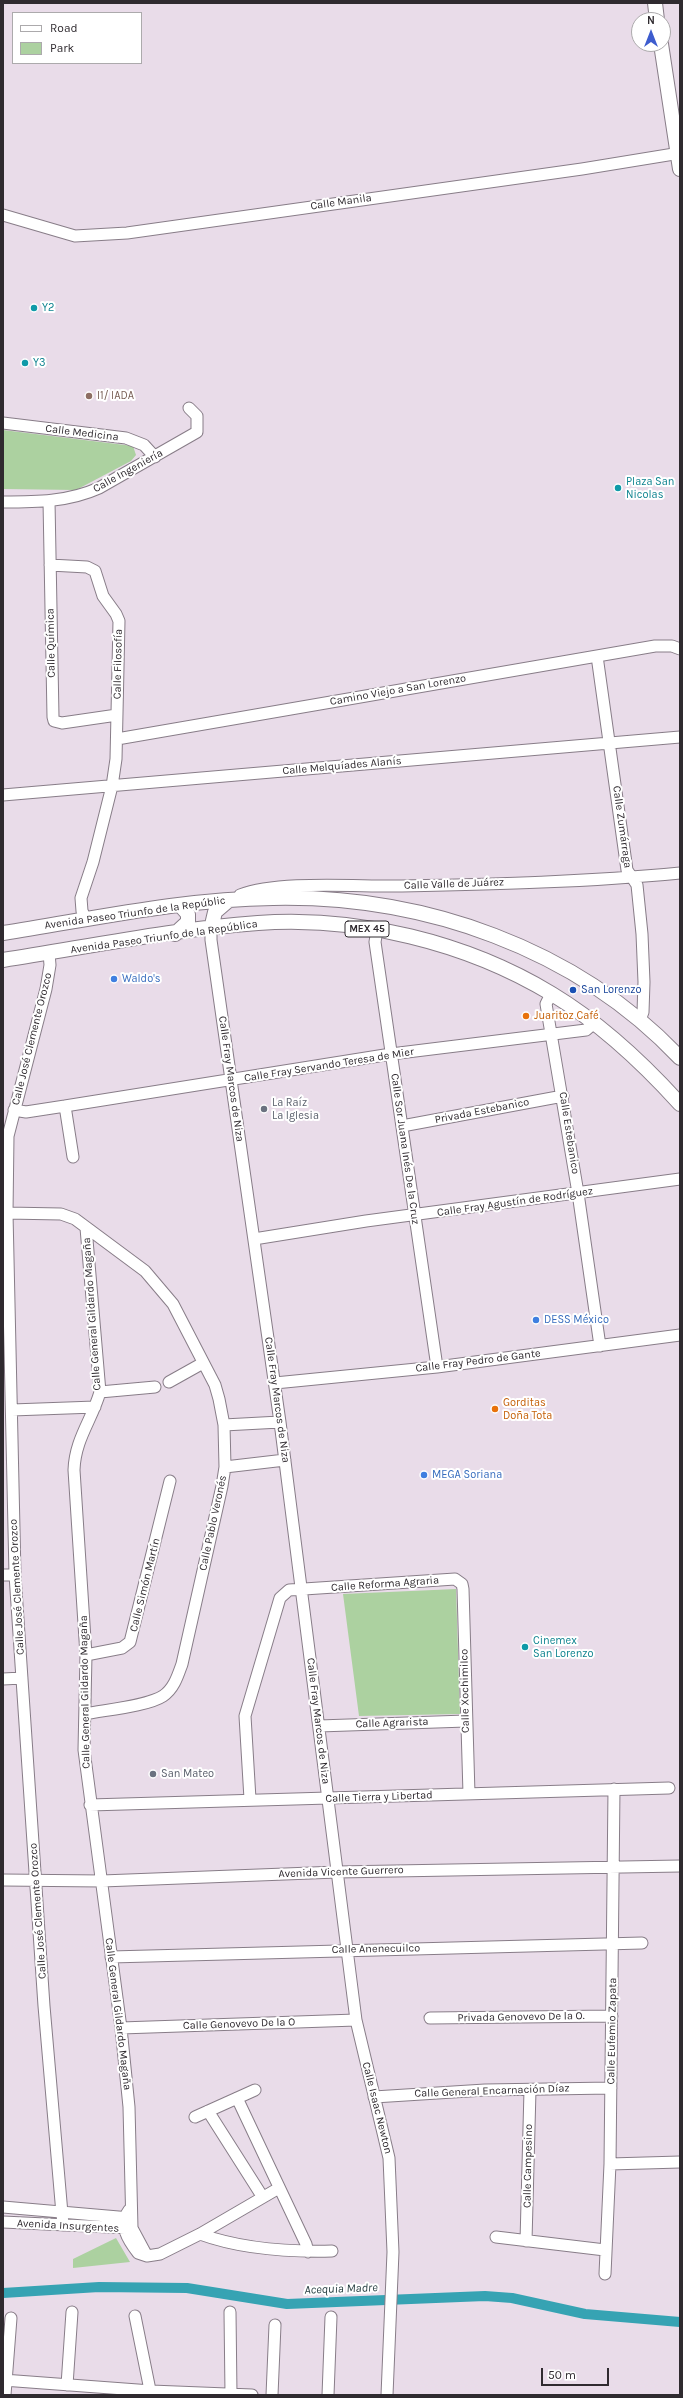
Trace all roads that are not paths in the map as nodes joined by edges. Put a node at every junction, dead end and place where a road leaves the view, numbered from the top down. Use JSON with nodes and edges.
{"nodes":[{"id":1,"x":662,"y":52,"type":"edge"},
{"id":2,"x":679,"y":153,"type":"edge"},
{"id":3,"x":680,"y":169,"type":"edge"},
{"id":4,"x":3,"y":215,"type":"edge"},
{"id":5,"x":189,"y":408,"type":"dead end"},
{"id":6,"x":3,"y":423,"type":"edge"},
{"id":7,"x":155,"y":457,"type":"junction"},
{"id":8,"x":49,"y":501,"type":"junction"},
{"id":9,"x":3,"y":502,"type":"edge"},
{"id":10,"x":50,"y":565,"type":"junction"},
{"id":11,"x":680,"y":649,"type":"edge"},
{"id":12,"x":597,"y":656,"type":"junction"},
{"id":13,"x":117,"y":715,"type":"junction"},
{"id":14,"x":680,"y":737,"type":"edge"},
{"id":15,"x":117,"y":739,"type":"junction"},
{"id":16,"x":610,"y":744,"type":"junction"},
{"id":17,"x":112,"y":786,"type":"junction"},
{"id":18,"x":3,"y":795,"type":"edge"},
{"id":19,"x":680,"y":874,"type":"edge"},
{"id":20,"x":631,"y":878,"type":"junction"},
{"id":21,"x":230,"y":900,"type":"junction"},
{"id":22,"x":180,"y":905,"type":"junction"},
{"id":23,"x":86,"y":919,"type":"junction"},
{"id":24,"x":211,"y":929,"type":"junction"},
{"id":25,"x":377,"y":930,"type":"junction"},
{"id":26,"x":3,"y":932,"type":"edge"},
{"id":27,"x":175,"y":934,"type":"junction"},
{"id":28,"x":49,"y":953,"type":"junction"},
{"id":29,"x":3,"y":960,"type":"edge"},
{"id":30,"x":551,"y":994,"type":"junction"},
{"id":31,"x":640,"y":1020,"type":"junction"},
{"id":32,"x":594,"y":1023,"type":"junction"},
{"id":33,"x":552,"y":1034,"type":"junction"},
{"id":34,"x":391,"y":1054,"type":"junction"},
{"id":35,"x":680,"y":1058,"type":"edge"},
{"id":36,"x":230,"y":1080,"type":"junction"},
{"id":37,"x":562,"y":1096,"type":"junction"},
{"id":38,"x":680,"y":1104,"type":"edge"},
{"id":39,"x":65,"y":1106,"type":"junction"},
{"id":40,"x":14,"y":1110,"type":"junction"},
{"id":41,"x":402,"y":1126,"type":"junction"},
{"id":42,"x":73,"y":1157,"type":"dead end"},
{"id":43,"x":680,"y":1179,"type":"edge"},
{"id":44,"x":578,"y":1193,"type":"junction"},
{"id":45,"x":7,"y":1213,"type":"junction"},
{"id":46,"x":415,"y":1215,"type":"junction"},
{"id":47,"x":86,"y":1228,"type":"junction"},
{"id":48,"x":254,"y":1239,"type":"junction"},
{"id":49,"x":680,"y":1335,"type":"edge"},
{"id":50,"x":600,"y":1346,"type":"junction"},
{"id":51,"x":6,"y":1361,"type":"edge"},
{"id":52,"x":203,"y":1363,"type":"junction"},
{"id":53,"x":437,"y":1367,"type":"junction"},
{"id":54,"x":169,"y":1382,"type":"dead end"},
{"id":55,"x":275,"y":1383,"type":"junction"},
{"id":56,"x":155,"y":1386,"type":"dead end"},
{"id":57,"x":100,"y":1392,"type":"junction"},
{"id":58,"x":95,"y":1407,"type":"junction"},
{"id":59,"x":12,"y":1410,"type":"junction"},
{"id":60,"x":280,"y":1422,"type":"junction"},
{"id":61,"x":224,"y":1425,"type":"junction"},
{"id":62,"x":285,"y":1460,"type":"junction"},
{"id":63,"x":225,"y":1467,"type":"junction"},
{"id":64,"x":170,"y":1481,"type":"dead end"},
{"id":65,"x":3,"y":1575,"type":"edge"},
{"id":66,"x":15,"y":1575,"type":"junction"},
{"id":67,"x":463,"y":1589,"type":"joint"},
{"id":68,"x":302,"y":1590,"type":"junction"},
{"id":69,"x":86,"y":1654,"type":"junction"},
{"id":70,"x":3,"y":1678,"type":"edge"},
{"id":71,"x":22,"y":1678,"type":"junction"},
{"id":72,"x":85,"y":1714,"type":"junction"},
{"id":73,"x":466,"y":1721,"type":"junction"},
{"id":74,"x":319,"y":1726,"type":"junction"},
{"id":75,"x":669,"y":1788,"type":"dead end"},
{"id":76,"x":614,"y":1789,"type":"junction"},
{"id":77,"x":469,"y":1794,"type":"junction"},
{"id":78,"x":328,"y":1798,"type":"junction"},
{"id":79,"x":250,"y":1799,"type":"junction"},
{"id":80,"x":90,"y":1805,"type":"junction"},
{"id":81,"x":680,"y":1866,"type":"edge"},
{"id":82,"x":613,"y":1867,"type":"junction"},
{"id":83,"x":337,"y":1872,"type":"junction"},
{"id":84,"x":3,"y":1880,"type":"edge"},
{"id":85,"x":102,"y":1881,"type":"junction"},
{"id":86,"x":36,"y":1882,"type":"junction"},
{"id":87,"x":613,"y":1943,"type":"junction"},
{"id":88,"x":642,"y":1943,"type":"dead end"},
{"id":89,"x":346,"y":1949,"type":"junction"},
{"id":90,"x":110,"y":1957,"type":"junction"},
{"id":91,"x":612,"y":2016,"type":"junction"},
{"id":92,"x":430,"y":2018,"type":"dead end"},
{"id":93,"x":356,"y":2020,"type":"junction"},
{"id":94,"x":121,"y":2028,"type":"junction"},
{"id":95,"x":611,"y":2088,"type":"junction"},
{"id":96,"x":255,"y":2090,"type":"dead end"},
{"id":97,"x":530,"y":2090,"type":"junction"},
{"id":98,"x":374,"y":2097,"type":"junction"},
{"id":99,"x":237,"y":2098,"type":"junction"},
{"id":100,"x":208,"y":2112,"type":"junction"},
{"id":101,"x":195,"y":2117,"type":"dead end"},
{"id":102,"x":680,"y":2162,"type":"edge"},
{"id":103,"x":610,"y":2164,"type":"junction"},
{"id":104,"x":279,"y":2188,"type":"junction"},
{"id":105,"x":262,"y":2196,"type":"junction"},
{"id":106,"x":3,"y":2207,"type":"edge"},
{"id":107,"x":63,"y":2212,"type":"junction"},
{"id":108,"x":128,"y":2220,"type":"junction"},
{"id":109,"x":3,"y":2222,"type":"edge"},
{"id":110,"x":63,"y":2225,"type":"junction"},
{"id":111,"x":200,"y":2234,"type":"junction"},
{"id":112,"x":496,"y":2237,"type":"dead end"},
{"id":113,"x":526,"y":2242,"type":"junction"},
{"id":114,"x":605,"y":2250,"type":"junction"},
{"id":115,"x":332,"y":2251,"type":"dead end"},
{"id":116,"x":308,"y":2252,"type":"junction"},
{"id":117,"x":605,"y":2274,"type":"dead end"},
{"id":118,"x":72,"y":2312,"type":"dead end"},
{"id":119,"x":230,"y":2312,"type":"dead end"},
{"id":120,"x":135,"y":2316,"type":"dead end"},
{"id":121,"x":331,"y":2317,"type":"dead end"},
{"id":122,"x":11,"y":2318,"type":"dead end"},
{"id":123,"x":275,"y":2325,"type":"dead end"},
{"id":124,"x":4,"y":2380,"type":"edge"},
{"id":125,"x":67,"y":2385,"type":"junction"},
{"id":126,"x":151,"y":2393,"type":"edge"},
{"id":127,"x":231,"y":2394,"type":"junction"},
{"id":128,"x":5,"y":2395,"type":"edge"},
{"id":129,"x":252,"y":2395,"type":"edge"},
{"id":130,"x":272,"y":2395,"type":"edge"},
{"id":131,"x":328,"y":2395,"type":"edge"},
{"id":132,"x":387,"y":2395,"type":"edge"}],
"edges":[{"from":1,"to":2,"type":"main road"},
{"from":2,"to":3,"type":"main road"},
{"from":2,"to":4,"type":"street","name":"Calle Manila"},
{"from":5,"to":7,"type":"street","name":"Calle Ingeniería"},
{"from":6,"to":7,"type":"street","name":"Calle Medicina"},
{"from":7,"to":8,"type":"street","name":"Calle Ingeniería"},
{"from":8,"to":9,"type":"street","name":"Calle Ingeniería"},
{"from":8,"to":10,"type":"street","name":"Calle Química"},
{"from":10,"to":13,"type":"street","name":"Calle Filosofía"},
{"from":10,"to":13,"type":"street","name":"Calle Química"},
{"from":11,"to":12,"type":"street","name":"Camino Viejo a San Lorenzo"},
{"from":12,"to":15,"type":"street","name":"Camino Viejo a San Lorenzo"},
{"from":12,"to":16,"type":"street","name":"Calle Zumárraga"},
{"from":13,"to":15,"type":"street","name":"Calle Filosofía"},
{"from":14,"to":16,"type":"street","name":"Calle Melquíades Alanís"},
{"from":15,"to":17,"type":"street","name":"Calle Filosofía"},
{"from":16,"to":17,"type":"street","name":"Calle Melquíades Alanís"},
{"from":16,"to":20,"type":"street","name":"Calle Zumárraga"},
{"from":17,"to":18,"type":"street","name":"Calle Melquíades Alanís"},
{"from":17,"to":23,"type":"street"},
{"from":19,"to":20,"type":"street","name":"Calle Valle de Juárez"},
{"from":20,"to":21,"type":"street","name":"Calle Valle de Juárez"},
{"from":20,"to":31,"type":"street","name":"Calle Zumárraga"},
{"from":21,"to":22,"type":"main road","name":"Avenida Paseo Triunfo de la Repúblic","number":"MEX 45"},
{"from":21,"to":24,"type":"main road"},
{"from":21,"to":31,"type":"main road","name":"Avenida Paseo Triunfo de la Repúblic","number":"MEX 45"},
{"from":22,"to":23,"type":"main road","name":"Avenida Paseo Triunfo de la Repúblic","number":"MEX 45"},
{"from":22,"to":27,"type":"main road"},
{"from":23,"to":26,"type":"main road","name":"Avenida Paseo Triunfo de la Repúblic","number":"MEX 45"},
{"from":24,"to":25,"type":"main road","name":"Avenida Paseo Triunfo de la República","number":"MEX 45"},
{"from":24,"to":27,"type":"main road","name":"Avenida Paseo Triunfo de la República","number":"MEX 45"},
{"from":24,"to":36,"type":"street","name":"Calle Fray Marcos de Niza"},
{"from":25,"to":30,"type":"main road","name":"Avenida Paseo Triunfo de la República","number":"MEX 45"},
{"from":25,"to":34,"type":"street","name":"Calle Sor Juana Inés De la Cruz"},
{"from":27,"to":28,"type":"main road","name":"Avenida Paseo Triunfo de la República","number":"MEX 45"},
{"from":28,"to":29,"type":"main road","name":"Avenida Paseo Triunfo de la República","number":"MEX 45"},
{"from":28,"to":40,"type":"street","name":"Calle José Clemente Orozco"},
{"from":30,"to":32,"type":"main road","name":"Avenida Paseo Triunfo de la República","number":"MEX 45"},
{"from":30,"to":33,"type":"street","name":"Calle Estebanico"},
{"from":31,"to":35,"type":"main road","name":"Avenida Paseo Triunfo de la Repúblic","number":"MEX 45"},
{"from":32,"to":33,"type":"street","name":"Calle Fray Servando Teresa de Mier"},
{"from":32,"to":38,"type":"main road","name":"Avenida Paseo Triunfo de la República","number":"MEX 45"},
{"from":33,"to":34,"type":"street","name":"Calle Fray Servando Teresa de Mier"},
{"from":33,"to":37,"type":"street","name":"Calle Estebanico"},
{"from":34,"to":36,"type":"street","name":"Calle Fray Servando Teresa de Mier"},
{"from":34,"to":41,"type":"street","name":"Calle Sor Juana Inés De la Cruz"},
{"from":36,"to":39,"type":"street","name":"Calle Fray Servando Teresa de Mier"},
{"from":36,"to":48,"type":"street","name":"Calle Fray Marcos de Niza"},
{"from":37,"to":41,"type":"street","name":"Privada Estebanico"},
{"from":37,"to":44,"type":"street","name":"Calle Estebanico"},
{"from":39,"to":40,"type":"street","name":"Calle Fray Servando Teresa de Mier"},
{"from":39,"to":42,"type":"street"},
{"from":40,"to":45,"type":"street","name":"Calle José Clemente Orozco"},
{"from":41,"to":46,"type":"street","name":"Calle Sor Juana Inés De la Cruz"},
{"from":43,"to":44,"type":"street","name":"Calle Fray Agustín de Rodríguez"},
{"from":44,"to":46,"type":"street","name":"Calle Fray Agustín de Rodríguez"},
{"from":44,"to":50,"type":"street","name":"Calle Estebanico"},
{"from":45,"to":47,"type":"street","name":"Calle Pablo Veronés"},
{"from":45,"to":51,"type":"street","name":"Calle José Clemente Orozco"},
{"from":46,"to":48,"type":"street","name":"Calle Fray Agustín de Rodríguez"},
{"from":46,"to":53,"type":"street","name":"Calle Sor Juana Inés De la Cruz"},
{"from":47,"to":52,"type":"street","name":"Calle Pablo Veronés"},
{"from":47,"to":57,"type":"street","name":"Calle General Gildardo Magaña"},
{"from":48,"to":55,"type":"street","name":"Calle Fray Marcos de Niza"},
{"from":49,"to":50,"type":"street","name":"Calle Fray Pedro de Gante"},
{"from":50,"to":53,"type":"street","name":"Calle Fray Pedro de Gante"},
{"from":51,"to":59,"type":"street","name":"Calle José Clemente Orozco"},
{"from":52,"to":54,"type":"street"},
{"from":52,"to":61,"type":"street","name":"Calle Pablo Veronés"},
{"from":53,"to":55,"type":"street","name":"Calle Fray Pedro de Gante"},
{"from":55,"to":60,"type":"street","name":"Calle Fray Marcos de Niza"},
{"from":56,"to":57,"type":"street"},
{"from":57,"to":58,"type":"street","name":"Calle General Gildardo Magaña"},
{"from":58,"to":59,"type":"street"},
{"from":58,"to":69,"type":"street","name":"Calle General Gildardo Magaña"},
{"from":59,"to":66,"type":"street","name":"Calle José Clemente Orozco"},
{"from":60,"to":61,"type":"street"},
{"from":60,"to":62,"type":"street","name":"Calle Fray Marcos de Niza"},
{"from":61,"to":63,"type":"street","name":"Calle Pablo Veronés"},
{"from":62,"to":63,"type":"street"},
{"from":62,"to":68,"type":"street","name":"Calle Fray Marcos de Niza"},
{"from":63,"to":72,"type":"street","name":"Calle Pablo Veronés"},
{"from":64,"to":69,"type":"street","name":"Calle Simón Martín"},
{"from":65,"to":66,"type":"street"},
{"from":66,"to":71,"type":"street","name":"Calle José Clemente Orozco"},
{"from":67,"to":68,"type":"street","name":"Calle Reforma Agraria"},
{"from":67,"to":73,"type":"street","name":"Calle Xochimilco"},
{"from":68,"to":74,"type":"street","name":"Calle Fray Marcos de Niza"},
{"from":68,"to":79,"type":"street"},
{"from":69,"to":72,"type":"street","name":"Calle General Gildardo Magaña"},
{"from":70,"to":71,"type":"street"},
{"from":71,"to":86,"type":"street","name":"Calle José Clemente Orozco"},
{"from":72,"to":80,"type":"street","name":"Calle General Gildardo Magaña"},
{"from":73,"to":74,"type":"street","name":"Calle Agrarista"},
{"from":73,"to":77,"type":"street","name":"Calle Xochimilco"},
{"from":74,"to":78,"type":"street","name":"Calle Fray Marcos de Niza"},
{"from":75,"to":76,"type":"street","name":"Calle Tierra y Libertad"},
{"from":76,"to":77,"type":"street","name":"Calle Tierra y Libertad"},
{"from":76,"to":82,"type":"street","name":"Calle Eufemio Zapata"},
{"from":77,"to":78,"type":"street","name":"Calle Tierra y Libertad"},
{"from":78,"to":79,"type":"street","name":"Calle Tierra y Libertad"},
{"from":78,"to":83,"type":"street","name":"Calle Fray Marcos de Niza"},
{"from":79,"to":80,"type":"street","name":"Calle Tierra y Libertad"},
{"from":80,"to":85,"type":"street","name":"Calle General Gildardo Magaña"},
{"from":81,"to":82,"type":"street","name":"Avenida Vicente Guerrero"},
{"from":82,"to":83,"type":"street","name":"Avenida Vicente Guerrero"},
{"from":82,"to":87,"type":"street","name":"Calle Eufemio Zapata"},
{"from":83,"to":85,"type":"street","name":"Avenida Vicente Guerrero"},
{"from":83,"to":89,"type":"street","name":"Calle Isaac Newton"},
{"from":84,"to":86,"type":"street","name":"Avenida Vicente Guerrero"},
{"from":85,"to":86,"type":"street","name":"Avenida Vicente Guerrero"},
{"from":85,"to":90,"type":"street","name":"Calle General Gildardo Magaña"},
{"from":86,"to":107,"type":"street","name":"Calle José Clemente Orozco"},
{"from":87,"to":88,"type":"street","name":"Calle Anenecuilco"},
{"from":87,"to":89,"type":"street","name":"Calle Anenecuilco"},
{"from":87,"to":91,"type":"street","name":"Calle Eufemio Zapata"},
{"from":89,"to":90,"type":"street","name":"Calle Anenecuilco"},
{"from":89,"to":93,"type":"street","name":"Calle Isaac Newton"},
{"from":90,"to":94,"type":"street","name":"Calle General Gildardo Magaña"},
{"from":91,"to":92,"type":"street","name":"Privada Genovevo De la O."},
{"from":91,"to":95,"type":"street","name":"Calle Eufemio Zapata"},
{"from":93,"to":94,"type":"street","name":"Calle Genovevo De la O"},
{"from":93,"to":98,"type":"street","name":"Calle Isaac Newton"},
{"from":94,"to":108,"type":"street","name":"Calle General Gildardo Magaña"},
{"from":95,"to":97,"type":"street","name":"Calle General Encarnación Díaz"},
{"from":95,"to":103,"type":"street","name":"Calle Eufemio Zapata"},
{"from":96,"to":99,"type":"street"},
{"from":97,"to":98,"type":"street","name":"Calle General Encarnación Díaz"},
{"from":97,"to":113,"type":"street","name":"Calle Campesino"},
{"from":98,"to":132,"type":"street","name":"Calle Isaac Newton"},
{"from":99,"to":100,"type":"street"},
{"from":99,"to":104,"type":"street"},
{"from":100,"to":101,"type":"street"},
{"from":100,"to":105,"type":"street"},
{"from":102,"to":103,"type":"street"},
{"from":103,"to":114,"type":"street","name":"Calle Eufemio Zapata"},
{"from":104,"to":105,"type":"street"},
{"from":104,"to":116,"type":"street"},
{"from":105,"to":111,"type":"street"},
{"from":106,"to":107,"type":"street","name":"Avenida Insurgentes"},
{"from":107,"to":108,"type":"street","name":"Avenida Insurgentes"},
{"from":107,"to":110,"type":"street","name":"Calle José Clemente Orozco"},
{"from":108,"to":110,"type":"street","name":"Avenida Insurgentes"},
{"from":108,"to":111,"type":"street"},
{"from":109,"to":110,"type":"street","name":"Avenida Insurgentes"},
{"from":111,"to":116,"type":"street"},
{"from":112,"to":113,"type":"street"},
{"from":113,"to":114,"type":"street"},
{"from":114,"to":117,"type":"street","name":"Calle Eufemio Zapata"},
{"from":115,"to":116,"type":"street"},
{"from":118,"to":125,"type":"street"},
{"from":119,"to":127,"type":"street"},
{"from":120,"to":126,"type":"street"},
{"from":121,"to":131,"type":"street"},
{"from":122,"to":124,"type":"street"},
{"from":123,"to":130,"type":"street"},
{"from":124,"to":125,"type":"street"},
{"from":124,"to":128,"type":"street"},
{"from":125,"to":126,"type":"street"},
{"from":126,"to":127,"type":"street"},
{"from":127,"to":129,"type":"street"}]}
